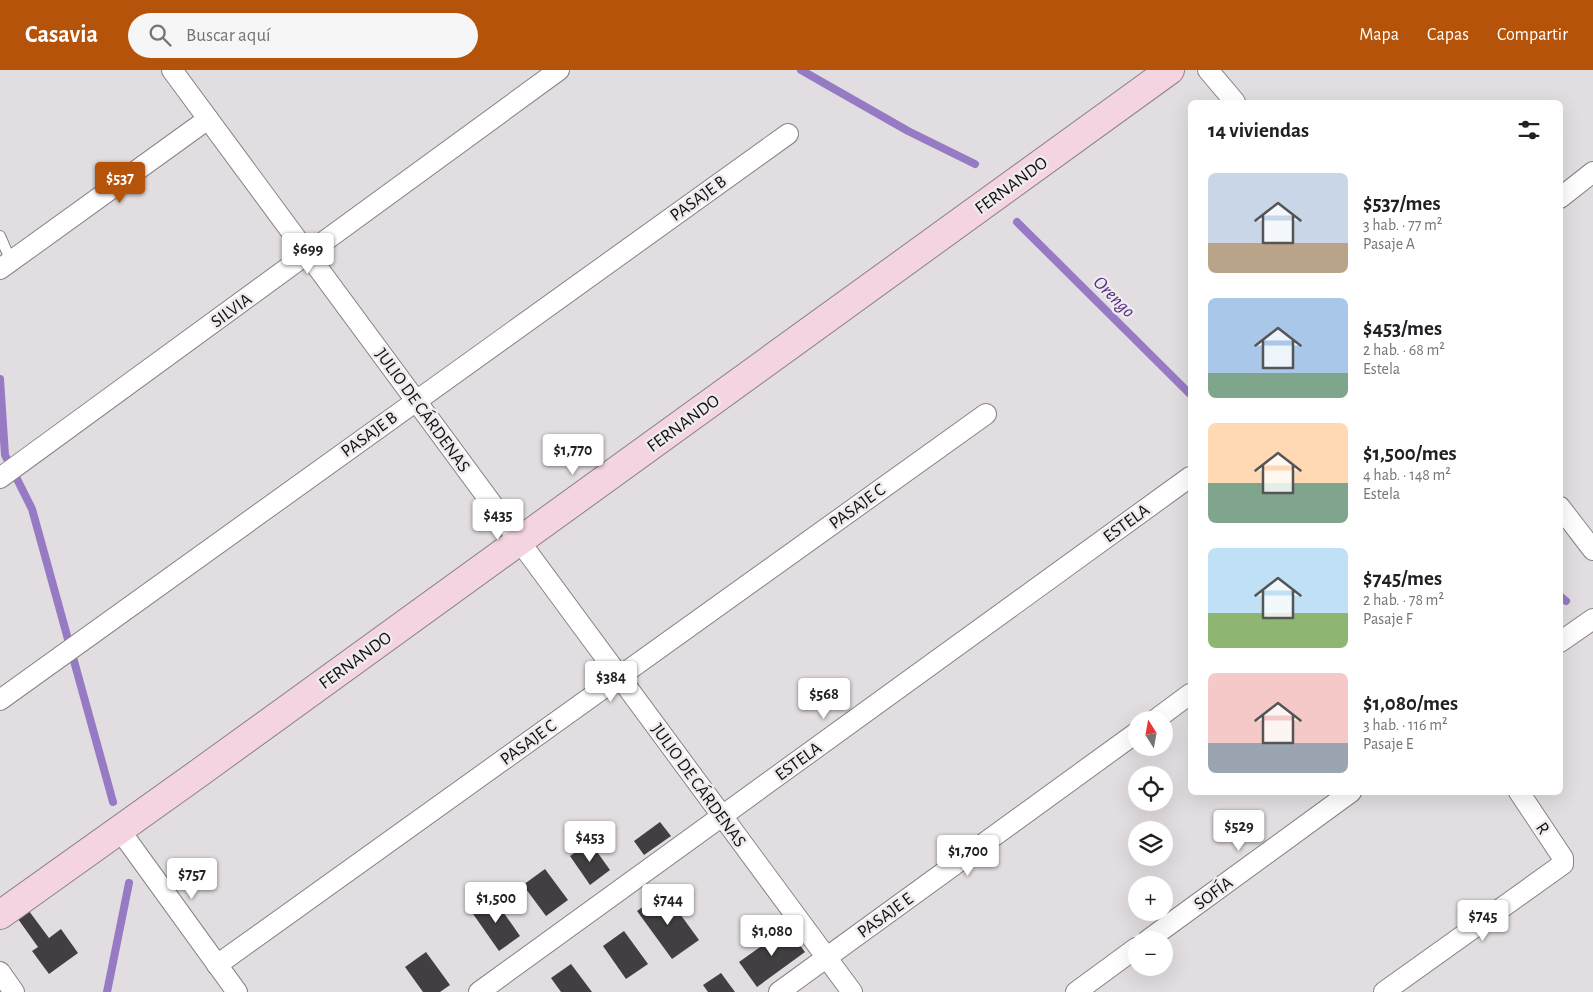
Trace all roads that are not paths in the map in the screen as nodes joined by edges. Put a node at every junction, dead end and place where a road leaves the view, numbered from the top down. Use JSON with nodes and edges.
{"nodes":[{"id":1,"x":172,"y":70,"type":"edge"},
{"id":2,"x":560,"y":70,"type":"edge"},
{"id":3,"x":1170,"y":70,"type":"edge"},
{"id":4,"x":1208,"y":70,"type":"edge"},
{"id":5,"x":1233,"y":100,"type":"edge"},
{"id":6,"x":208,"y":119,"type":"junction"},
{"id":7,"x":788,"y":134,"type":"dead end"},
{"id":8,"x":1593,"y":172,"type":"edge"},
{"id":9,"x":1563,"y":196,"type":"edge"},
{"id":10,"x":0,"y":236,"type":"edge"},
{"id":11,"x":308,"y":254,"type":"junction"},
{"id":12,"x":6,"y":265,"type":"edge"},
{"id":13,"x":416,"y":400,"type":"junction"},
{"id":14,"x":986,"y":414,"type":"dead end"},
{"id":15,"x":0,"y":478,"type":"edge"},
{"id":16,"x":1188,"y":478,"type":"edge"},
{"id":17,"x":1563,"y":511,"type":"edge"},
{"id":18,"x":519,"y":541,"type":"junction"},
{"id":19,"x":1593,"y":550,"type":"edge"},
{"id":20,"x":1593,"y":619,"type":"edge"},
{"id":21,"x":1563,"y":640,"type":"edge"},
{"id":22,"x":619,"y":676,"type":"junction"},
{"id":23,"x":1188,"y":695,"type":"edge"},
{"id":24,"x":0,"y":700,"type":"edge"},
{"id":25,"x":1167,"y":711,"type":"edge"},
{"id":26,"x":1128,"y":739,"type":"edge"},
{"id":27,"x":1347,"y":795,"type":"edge"},
{"id":28,"x":1521,"y":795,"type":"edge"},
{"id":29,"x":722,"y":816,"type":"junction"},
{"id":30,"x":118,"y":829,"type":"junction"},
{"id":31,"x":0,"y":914,"type":"edge"},
{"id":32,"x":1160,"y":931,"type":"edge"},
{"id":33,"x":1128,"y":954,"type":"edge"},
{"id":34,"x":826,"y":958,"type":"junction"},
{"id":35,"x":217,"y":965,"type":"junction"},
{"id":36,"x":0,"y":972,"type":"edge"},
{"id":37,"x":14,"y":992,"type":"edge"},
{"id":38,"x":237,"y":992,"type":"edge"},
{"id":39,"x":479,"y":992,"type":"edge"},
{"id":40,"x":779,"y":992,"type":"edge"},
{"id":41,"x":852,"y":992,"type":"edge"},
{"id":42,"x":1076,"y":992,"type":"edge"},
{"id":43,"x":1384,"y":992,"type":"edge"}],
"edges":[{"from":1,"to":6,"type":"street","name":"JULIO DE CÁRDENAS"},
{"from":2,"to":11,"type":"street","name":"SILVIA"},
{"from":3,"to":18,"type":"street","name":"FERNANDO"},
{"from":4,"to":5,"type":"street"},
{"from":6,"to":11,"type":"street","name":"JULIO DE CÁRDENAS"},
{"from":6,"to":12,"type":"street"},
{"from":7,"to":13,"type":"street","name":"PASAJE B"},
{"from":8,"to":9,"type":"street"},
{"from":10,"to":12,"type":"lane"},
{"from":11,"to":13,"type":"street","name":"JULIO DE CÁRDENAS"},
{"from":11,"to":15,"type":"street","name":"SILVIA"},
{"from":13,"to":18,"type":"street","name":"JULIO DE CÁRDENAS"},
{"from":13,"to":24,"type":"street","name":"PASAJE B"},
{"from":14,"to":22,"type":"street","name":"PASAJE C"},
{"from":16,"to":29,"type":"street","name":"ESTELA"},
{"from":17,"to":19,"type":"street"},
{"from":18,"to":22,"type":"street","name":"JULIO DE CÁRDENAS"},
{"from":18,"to":30,"type":"street","name":"FERNANDO"},
{"from":20,"to":21,"type":"street"},
{"from":22,"to":29,"type":"street","name":"JULIO DE CÁRDENAS"},
{"from":22,"to":35,"type":"street","name":"PASAJE C"},
{"from":23,"to":25,"type":"street"},
{"from":26,"to":34,"type":"street","name":"PASAJE E"},
{"from":27,"to":32,"type":"street","name":"SOFÍA"},
{"from":28,"to":43,"type":"street","name":"R"},
{"from":29,"to":34,"type":"street","name":"JULIO DE CÁRDENAS"},
{"from":29,"to":39,"type":"street","name":"ESTELA"},
{"from":30,"to":31,"type":"street","name":"FERNANDO"},
{"from":30,"to":35,"type":"street"},
{"from":33,"to":42,"type":"street"},
{"from":34,"to":40,"type":"street","name":"PASAJE E"},
{"from":34,"to":41,"type":"street","name":"JULIO DE CÁRDENAS"},
{"from":35,"to":38,"type":"street"},
{"from":36,"to":37,"type":"street"}]}
